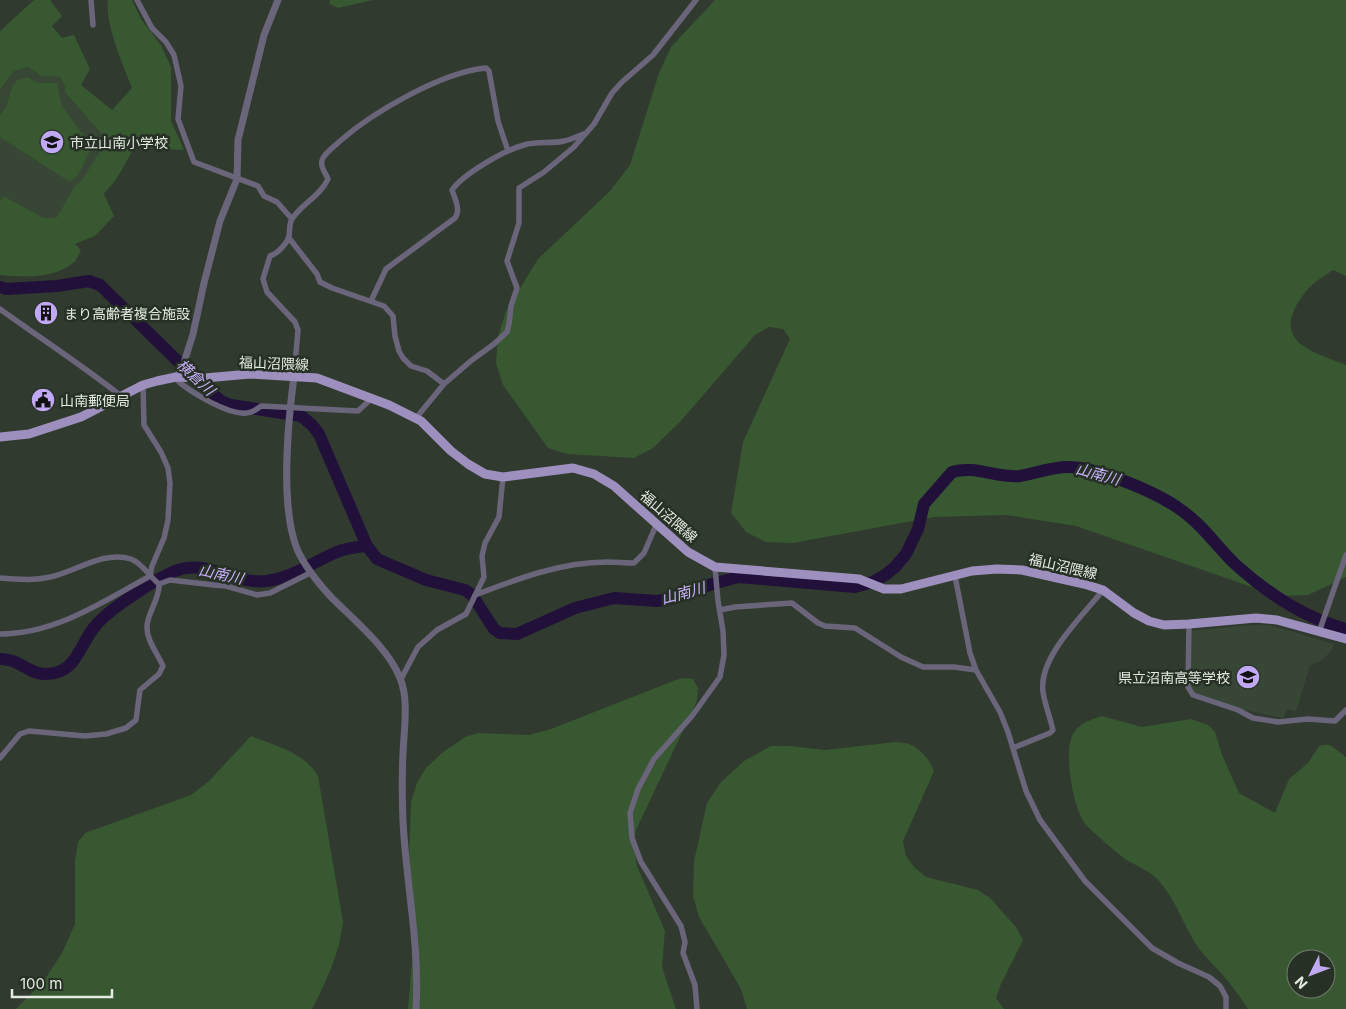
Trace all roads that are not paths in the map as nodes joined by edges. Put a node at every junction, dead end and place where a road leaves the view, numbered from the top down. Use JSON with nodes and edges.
{"nodes":[{"id":1,"x":92,"y":0,"type":"edge"},
{"id":2,"x":137,"y":0,"type":"edge"},
{"id":3,"x":278,"y":0,"type":"edge"},
{"id":4,"x":696,"y":0,"type":"edge"},
{"id":5,"x":93,"y":25,"type":"dead end"},
{"id":6,"x":588,"y":132,"type":"junction"},
{"id":7,"x":508,"y":151,"type":"junction"},
{"id":8,"x":237,"y":179,"type":"junction"},
{"id":9,"x":292,"y":219,"type":"junction"},
{"id":10,"x":289,"y":238,"type":"junction"},
{"id":11,"x":371,"y":301,"type":"junction"},
{"id":12,"x":0,"y":309,"type":"edge"},
{"id":13,"x":294,"y":376,"type":"junction"},
{"id":14,"x":176,"y":377,"type":"junction"},
{"id":15,"x":444,"y":384,"type":"junction"},
{"id":16,"x":143,"y":385,"type":"junction"},
{"id":17,"x":121,"y":396,"type":"junction"},
{"id":18,"x":371,"y":399,"type":"junction"},
{"id":19,"x":290,"y":408,"type":"junction"},
{"id":20,"x":416,"y":418,"type":"junction"},
{"id":21,"x":0,"y":437,"type":"edge"},
{"id":22,"x":503,"y":477,"type":"junction"},
{"id":23,"x":658,"y":524,"type":"junction"},
{"id":24,"x":1346,"y":555,"type":"edge"},
{"id":25,"x":715,"y":567,"type":"junction"},
{"id":26,"x":310,"y":573,"type":"junction"},
{"id":27,"x":150,"y":576,"type":"junction"},
{"id":28,"x":955,"y":576,"type":"junction"},
{"id":29,"x":0,"y":578,"type":"edge"},
{"id":30,"x":160,"y":584,"type":"junction"},
{"id":31,"x":1103,"y":590,"type":"junction"},
{"id":32,"x":475,"y":595,"type":"junction"},
{"id":33,"x":720,"y":610,"type":"junction"},
{"id":34,"x":1189,"y":624,"type":"junction"},
{"id":35,"x":1320,"y":630,"type":"junction"},
{"id":36,"x":0,"y":634,"type":"edge"},
{"id":37,"x":1346,"y":639,"type":"edge"},
{"id":38,"x":976,"y":670,"type":"junction"},
{"id":39,"x":401,"y":679,"type":"junction"},
{"id":40,"x":1346,"y":710,"type":"edge"},
{"id":41,"x":1013,"y":748,"type":"junction"},
{"id":42,"x":0,"y":758,"type":"edge"},
{"id":43,"x":416,"y":1009,"type":"edge"},
{"id":44,"x":696,"y":1009,"type":"edge"},
{"id":45,"x":1226,"y":1009,"type":"edge"}],
"edges":[{"from":1,"to":5,"type":"street"},
{"from":2,"to":8,"type":"street"},
{"from":3,"to":8,"type":"street"},
{"from":4,"to":6,"type":"street"},
{"from":6,"to":7,"type":"street"},
{"from":6,"to":15,"type":"street"},
{"from":7,"to":9,"type":"street"},
{"from":7,"to":11,"type":"street"},
{"from":8,"to":9,"type":"street"},
{"from":8,"to":14,"type":"street"},
{"from":9,"to":10,"type":"street"},
{"from":10,"to":11,"type":"street"},
{"from":10,"to":13,"type":"street"},
{"from":11,"to":15,"type":"street"},
{"from":12,"to":17,"type":"street"},
{"from":13,"to":14,"type":"main road","name":"福山沼隈線"},
{"from":13,"to":18,"type":"main road","name":"福山沼隈線"},
{"from":13,"to":19,"type":"street"},
{"from":14,"to":16,"type":"main road","name":"福山沼隈線"},
{"from":14,"to":19,"type":"street"},
{"from":15,"to":20,"type":"street"},
{"from":16,"to":17,"type":"main road","name":"福山沼隈線"},
{"from":16,"to":27,"type":"street"},
{"from":17,"to":21,"type":"main road","name":"福山沼隈線"},
{"from":18,"to":19,"type":"street"},
{"from":18,"to":20,"type":"main road","name":"福山沼隈線"},
{"from":19,"to":26,"type":"street"},
{"from":20,"to":22,"type":"main road","name":"福山沼隈線"},
{"from":22,"to":23,"type":"main road","name":"福山沼隈線"},
{"from":22,"to":32,"type":"street"},
{"from":23,"to":25,"type":"main road","name":"福山沼隈線"},
{"from":23,"to":32,"type":"street"},
{"from":24,"to":35,"type":"street"},
{"from":25,"to":28,"type":"main road","name":"福山沼隈線"},
{"from":25,"to":33,"type":"street"},
{"from":26,"to":30,"type":"street"},
{"from":26,"to":39,"type":"street"},
{"from":27,"to":29,"type":"street"},
{"from":27,"to":30,"type":"street"},
{"from":27,"to":36,"type":"street"},
{"from":28,"to":31,"type":"main road","name":"福山沼隈線"},
{"from":28,"to":38,"type":"street"},
{"from":30,"to":42,"type":"street"},
{"from":31,"to":34,"type":"main road","name":"福山沼隈線"},
{"from":31,"to":41,"type":"street"},
{"from":32,"to":39,"type":"street"},
{"from":33,"to":38,"type":"street"},
{"from":33,"to":44,"type":"street"},
{"from":34,"to":35,"type":"main road","name":"福山沼隈線"},
{"from":34,"to":40,"type":"street"},
{"from":35,"to":37,"type":"main road","name":"福山沼隈線"},
{"from":38,"to":41,"type":"street"},
{"from":39,"to":43,"type":"street"},
{"from":41,"to":45,"type":"street"}]}
